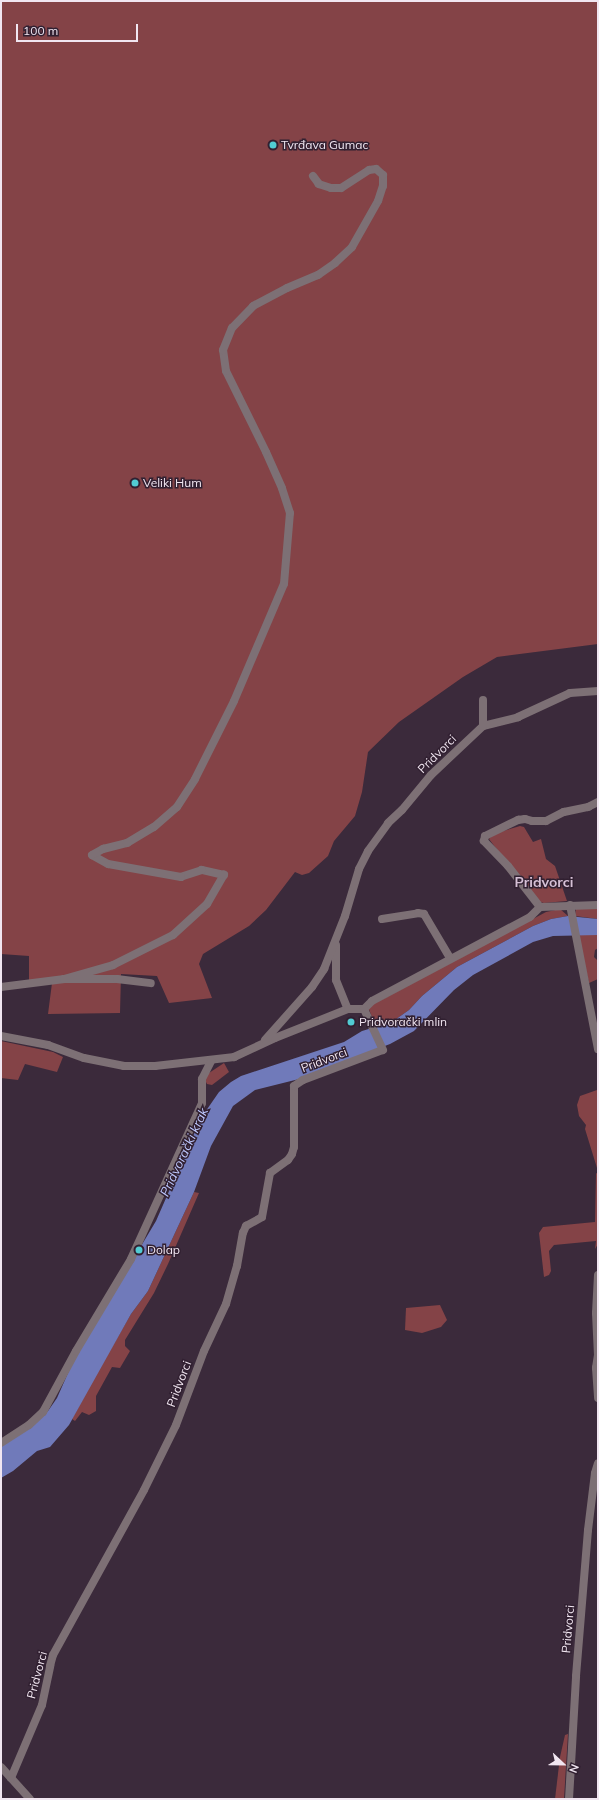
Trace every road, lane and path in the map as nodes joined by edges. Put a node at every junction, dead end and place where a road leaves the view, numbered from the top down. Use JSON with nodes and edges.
{"nodes":[{"id":1,"x":313,"y":176,"type":"dead end"},
{"id":2,"x":598,"y":691,"type":"edge"},
{"id":3,"x":483,"y":700,"type":"dead end"},
{"id":4,"x":483,"y":726,"type":"junction"},
{"id":5,"x":598,"y":802,"type":"edge"},
{"id":6,"x":570,"y":905,"type":"junction"},
{"id":7,"x":598,"y":905,"type":"edge"},
{"id":8,"x":540,"y":907,"type":"junction"},
{"id":9,"x":382,"y":919,"type":"dead end"},
{"id":10,"x":336,"y":942,"type":"junction"},
{"id":11,"x":450,"y":958,"type":"junction"},
{"id":12,"x":64,"y":979,"type":"junction"},
{"id":13,"x":152,"y":983,"type":"dead end"},
{"id":14,"x":1,"y":987,"type":"edge"},
{"id":15,"x":348,"y":1009,"type":"junction"},
{"id":16,"x":364,"y":1009,"type":"junction"},
{"id":17,"x":1,"y":1036,"type":"edge"},
{"id":18,"x":262,"y":1044,"type":"junction"},
{"id":19,"x":598,"y":1049,"type":"edge"},
{"id":20,"x":211,"y":1061,"type":"junction"},
{"id":21,"x":598,"y":1275,"type":"edge"},
{"id":22,"x":598,"y":1355,"type":"edge"},
{"id":23,"x":598,"y":1398,"type":"edge"},
{"id":24,"x":1,"y":1444,"type":"edge"},
{"id":25,"x":598,"y":1463,"type":"edge"},
{"id":26,"x":1,"y":1767,"type":"edge"},
{"id":27,"x":10,"y":1778,"type":"junction"},
{"id":28,"x":30,"y":1799,"type":"edge"},
{"id":29,"x":569,"y":1799,"type":"edge"}],
"edges":[{"from":1,"to":12,"type":"street"},
{"from":2,"to":4,"type":"street"},
{"from":3,"to":4,"type":"street"},
{"from":4,"to":10,"type":"street","name":"Pridvorci"},
{"from":5,"to":8,"type":"street"},
{"from":6,"to":7,"type":"street"},
{"from":6,"to":8,"type":"street"},
{"from":6,"to":19,"type":"street"},
{"from":8,"to":11,"type":"street"},
{"from":9,"to":11,"type":"street"},
{"from":10,"to":15,"type":"street"},
{"from":10,"to":18,"type":"street","name":"Pridvorci"},
{"from":11,"to":16,"type":"street"},
{"from":12,"to":13,"type":"street"},
{"from":12,"to":14,"type":"street"},
{"from":15,"to":16,"type":"street","name":"Pridvorci"},
{"from":15,"to":18,"type":"street","name":"Pridvorci"},
{"from":16,"to":27,"type":"street","name":"Pridvorci"},
{"from":17,"to":20,"type":"street","name":"Pridvorci"},
{"from":18,"to":20,"type":"street","name":"Pridvorci"},
{"from":20,"to":24,"type":"street"},
{"from":21,"to":22,"type":"street"},
{"from":22,"to":23,"type":"street"},
{"from":25,"to":29,"type":"street","name":"Pridvorci"},
{"from":26,"to":27,"type":"street"},
{"from":27,"to":28,"type":"street"}]}
